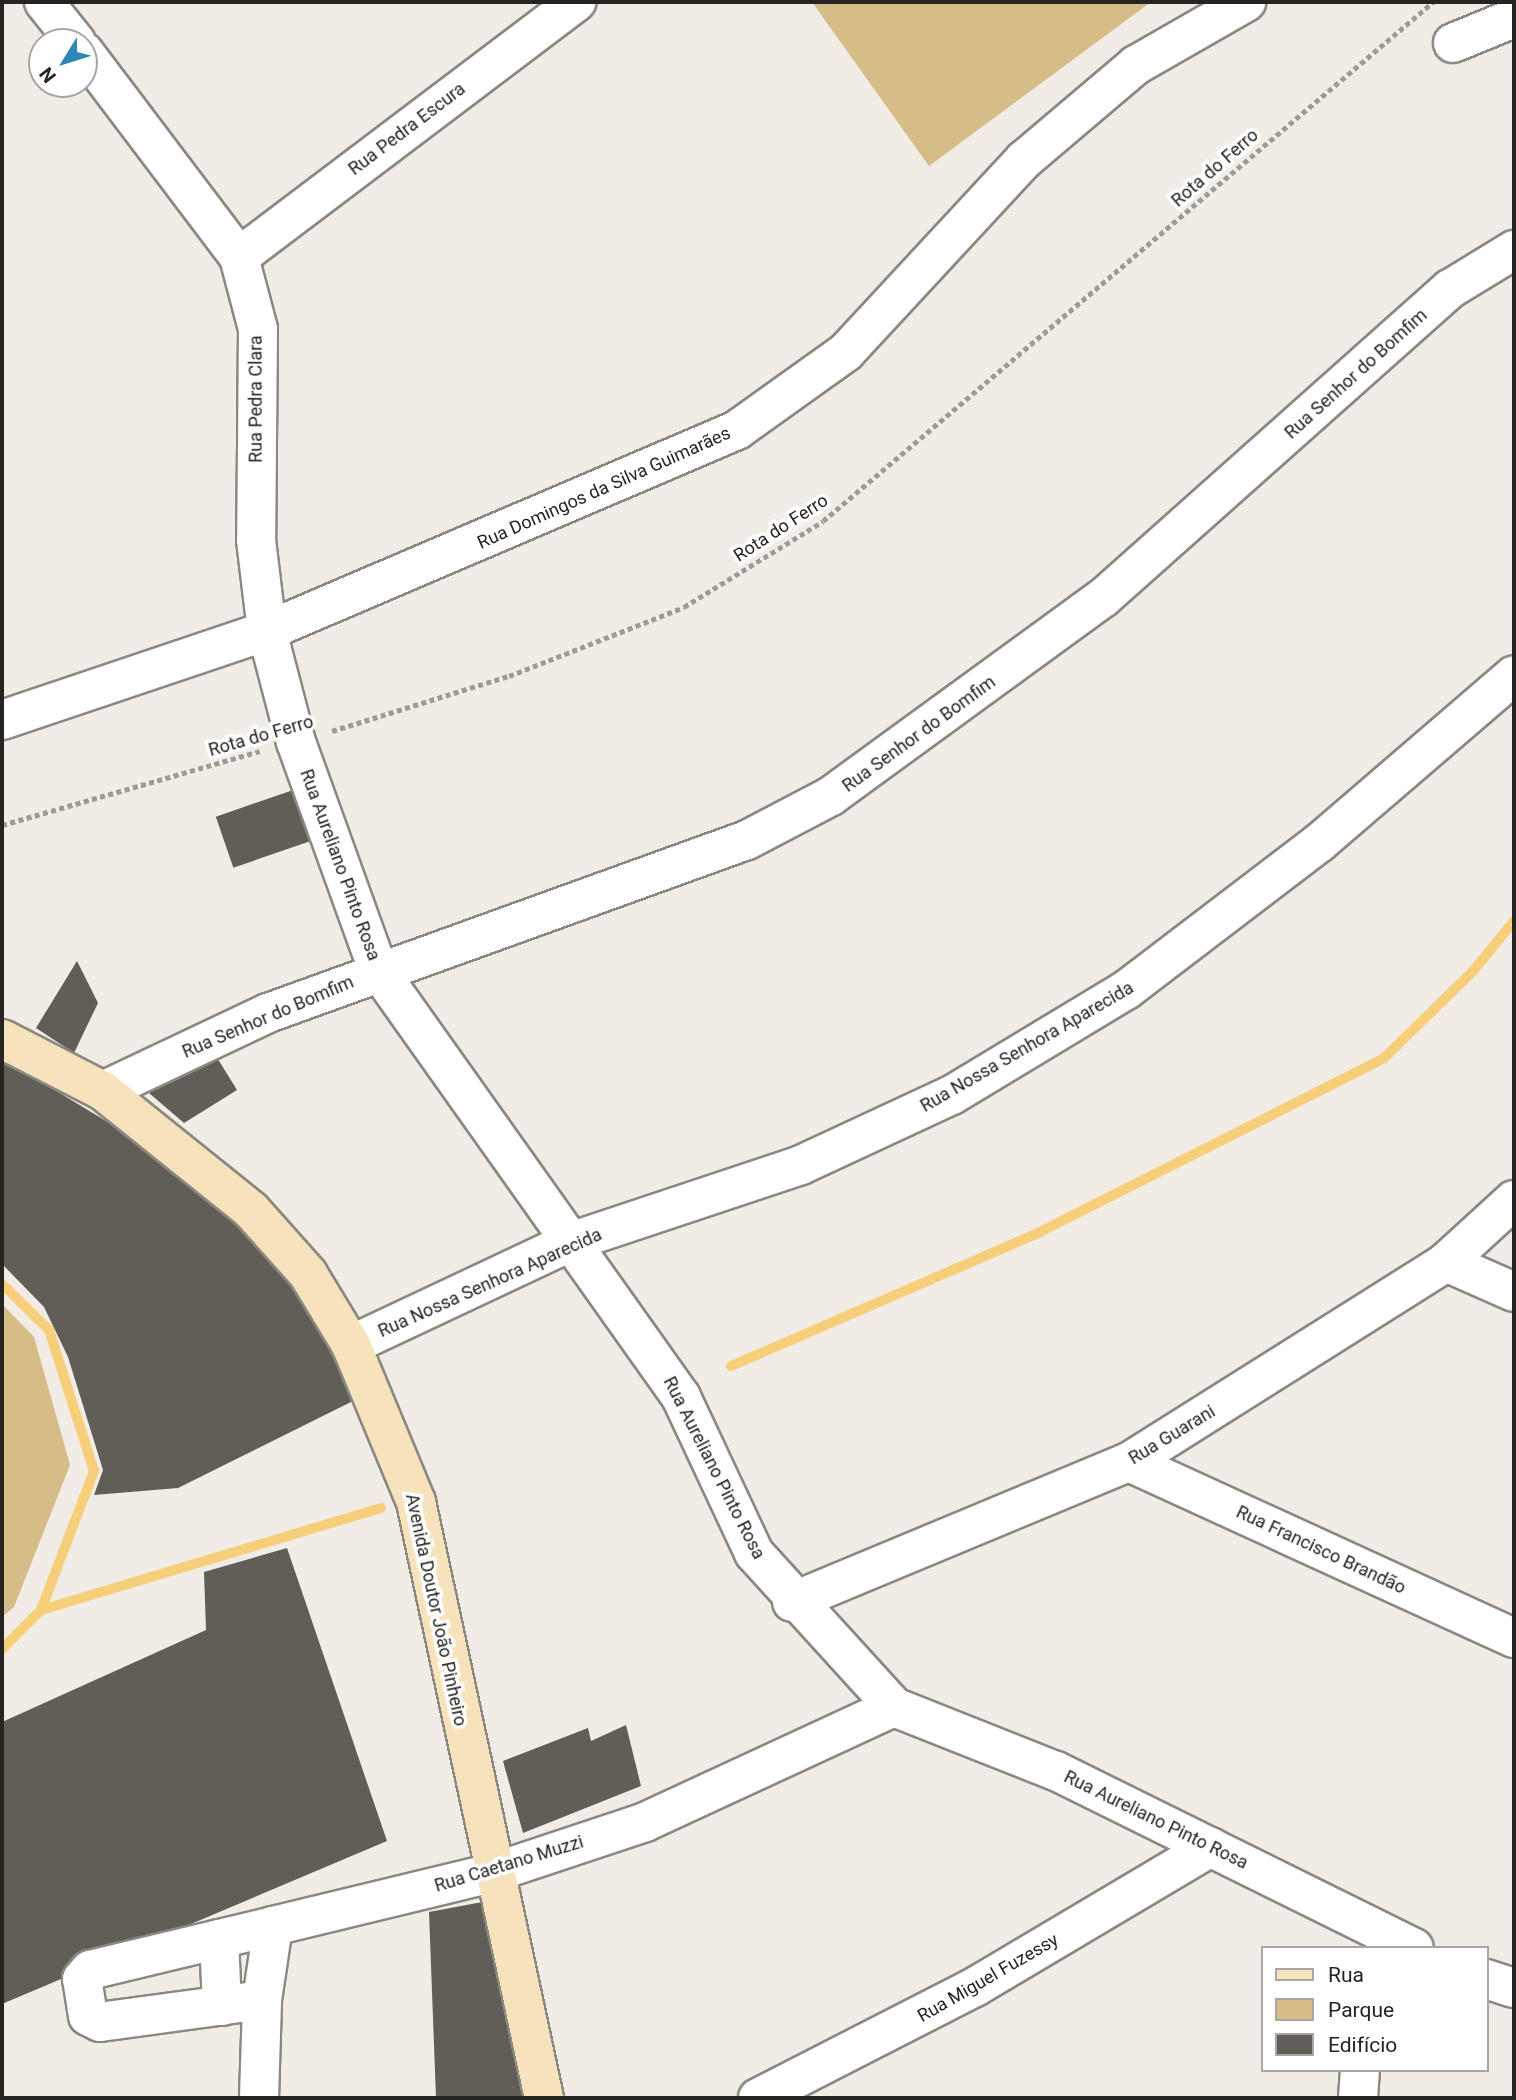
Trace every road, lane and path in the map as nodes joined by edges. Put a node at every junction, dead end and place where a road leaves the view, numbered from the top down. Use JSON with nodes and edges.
{"nodes":[{"id":1,"x":576,"y":2,"type":"edge"},
{"id":2,"x":1246,"y":2,"type":"edge"},
{"id":3,"x":1433,"y":2,"type":"edge"},
{"id":4,"x":47,"y":3,"type":"edge"},
{"id":5,"x":1514,"y":18,"type":"edge"},
{"id":6,"x":66,"y":28,"type":"edge"},
{"id":7,"x":1452,"y":43,"type":"dead end"},
{"id":8,"x":98,"y":71,"type":"edge"},
{"id":9,"x":1514,"y":250,"type":"edge"},
{"id":10,"x":239,"y":257,"type":"junction"},
{"id":11,"x":267,"y":631,"type":"junction"},
{"id":12,"x":1514,"y":675,"type":"edge"},
{"id":13,"x":2,"y":720,"type":"edge"},
{"id":14,"x":296,"y":742,"type":"junction"},
{"id":15,"x":2,"y":825,"type":"edge"},
{"id":16,"x":378,"y":970,"type":"junction"},
{"id":17,"x":2,"y":1040,"type":"edge"},
{"id":18,"x":103,"y":1091,"type":"junction"},
{"id":19,"x":1514,"y":1200,"type":"edge"},
{"id":20,"x":570,"y":1242,"type":"junction"},
{"id":21,"x":1446,"y":1262,"type":"junction"},
{"id":22,"x":1514,"y":1292,"type":"edge"},
{"id":23,"x":351,"y":1345,"type":"junction"},
{"id":24,"x":1129,"y":1462,"type":"junction"},
{"id":25,"x":792,"y":1602,"type":"junction"},
{"id":26,"x":1514,"y":1638,"type":"edge"},
{"id":27,"x":894,"y":1707,"type":"junction"},
{"id":28,"x":1211,"y":1847,"type":"junction"},
{"id":29,"x":492,"y":1873,"type":"junction"},
{"id":30,"x":274,"y":1926,"type":"junction"},
{"id":31,"x":1368,"y":1938,"type":"edge"},
{"id":32,"x":219,"y":1939,"type":"junction"},
{"id":33,"x":1405,"y":1946,"type":"edge"},
{"id":34,"x":1488,"y":1980,"type":"edge"},
{"id":35,"x":1514,"y":1988,"type":"edge"},
{"id":36,"x":262,"y":2000,"type":"junction"},
{"id":37,"x":222,"y":2006,"type":"junction"},
{"id":38,"x":1360,"y":2072,"type":"edge"},
{"id":39,"x":259,"y":2098,"type":"edge"},
{"id":40,"x":544,"y":2098,"type":"edge"},
{"id":41,"x":758,"y":2098,"type":"edge"},
{"id":42,"x":1358,"y":2098,"type":"edge"}],
"edges":[{"from":1,"to":10,"type":"street","name":"Rua Pedra Escura"},
{"from":2,"to":11,"type":"street","name":"Rua Domingos da Silva Guimarães"},
{"from":3,"to":14,"type":"path","name":"Rota do Ferro"},
{"from":4,"to":6,"type":"street"},
{"from":5,"to":7,"type":"street"},
{"from":8,"to":10,"type":"street","name":"Rua Pedra Clara"},
{"from":9,"to":16,"type":"street","name":"Rua Senhor do Bomfim"},
{"from":10,"to":11,"type":"street","name":"Rua Pedra Clara"},
{"from":11,"to":13,"type":"street","name":"Rua Domingos da Silva Guimarães"},
{"from":11,"to":14,"type":"street","name":"Rua Aureliano Pinto Rosa"},
{"from":12,"to":20,"type":"street","name":"Rua Nossa Senhora Aparecida"},
{"from":14,"to":15,"type":"path","name":"Rota do Ferro"},
{"from":14,"to":16,"type":"street","name":"Rua Aureliano Pinto Rosa"},
{"from":16,"to":18,"type":"street","name":"Rua Senhor do Bomfim"},
{"from":16,"to":20,"type":"street","name":"Rua Aureliano Pinto Rosa"},
{"from":17,"to":18,"type":"main road","name":"Avenida Doutor João Pinheiro"},
{"from":18,"to":23,"type":"main road","name":"Avenida Doutor João Pinheiro"},
{"from":19,"to":21,"type":"street","name":"Rua Guarani"},
{"from":20,"to":23,"type":"street","name":"Rua Nossa Senhora Aparecida"},
{"from":20,"to":25,"type":"street","name":"Rua Aureliano Pinto Rosa"},
{"from":21,"to":22,"type":"street"},
{"from":21,"to":24,"type":"street","name":"Rua Guarani"},
{"from":23,"to":29,"type":"main road","name":"Avenida Doutor João Pinheiro"},
{"from":24,"to":25,"type":"street","name":"Rua Guarani"},
{"from":24,"to":26,"type":"street","name":"Rua Francisco Brandão"},
{"from":25,"to":27,"type":"street","name":"Rua Aureliano Pinto Rosa"},
{"from":27,"to":28,"type":"street","name":"Rua Aureliano Pinto Rosa"},
{"from":27,"to":29,"type":"street","name":"Rua Caetano Muzzi"},
{"from":28,"to":31,"type":"street","name":"Rua Aureliano Pinto Rosa"},
{"from":28,"to":41,"type":"street","name":"Rua Miguel Fuzessy"},
{"from":29,"to":30,"type":"street","name":"Rua Caetano Muzzi"},
{"from":29,"to":40,"type":"main road","name":"Avenida Doutor João Pinheiro"},
{"from":30,"to":32,"type":"street","name":"Rua Caetano Muzzi"},
{"from":30,"to":36,"type":"street"},
{"from":31,"to":33,"type":"street","name":"Rua Aureliano Pinto Rosa"},
{"from":32,"to":37,"type":"street"},
{"from":32,"to":37,"type":"street","name":"Rua Caetano Muzzi"},
{"from":34,"to":35,"type":"street"},
{"from":36,"to":37,"type":"street"},
{"from":36,"to":39,"type":"street"},
{"from":38,"to":42,"type":"street"}]}
